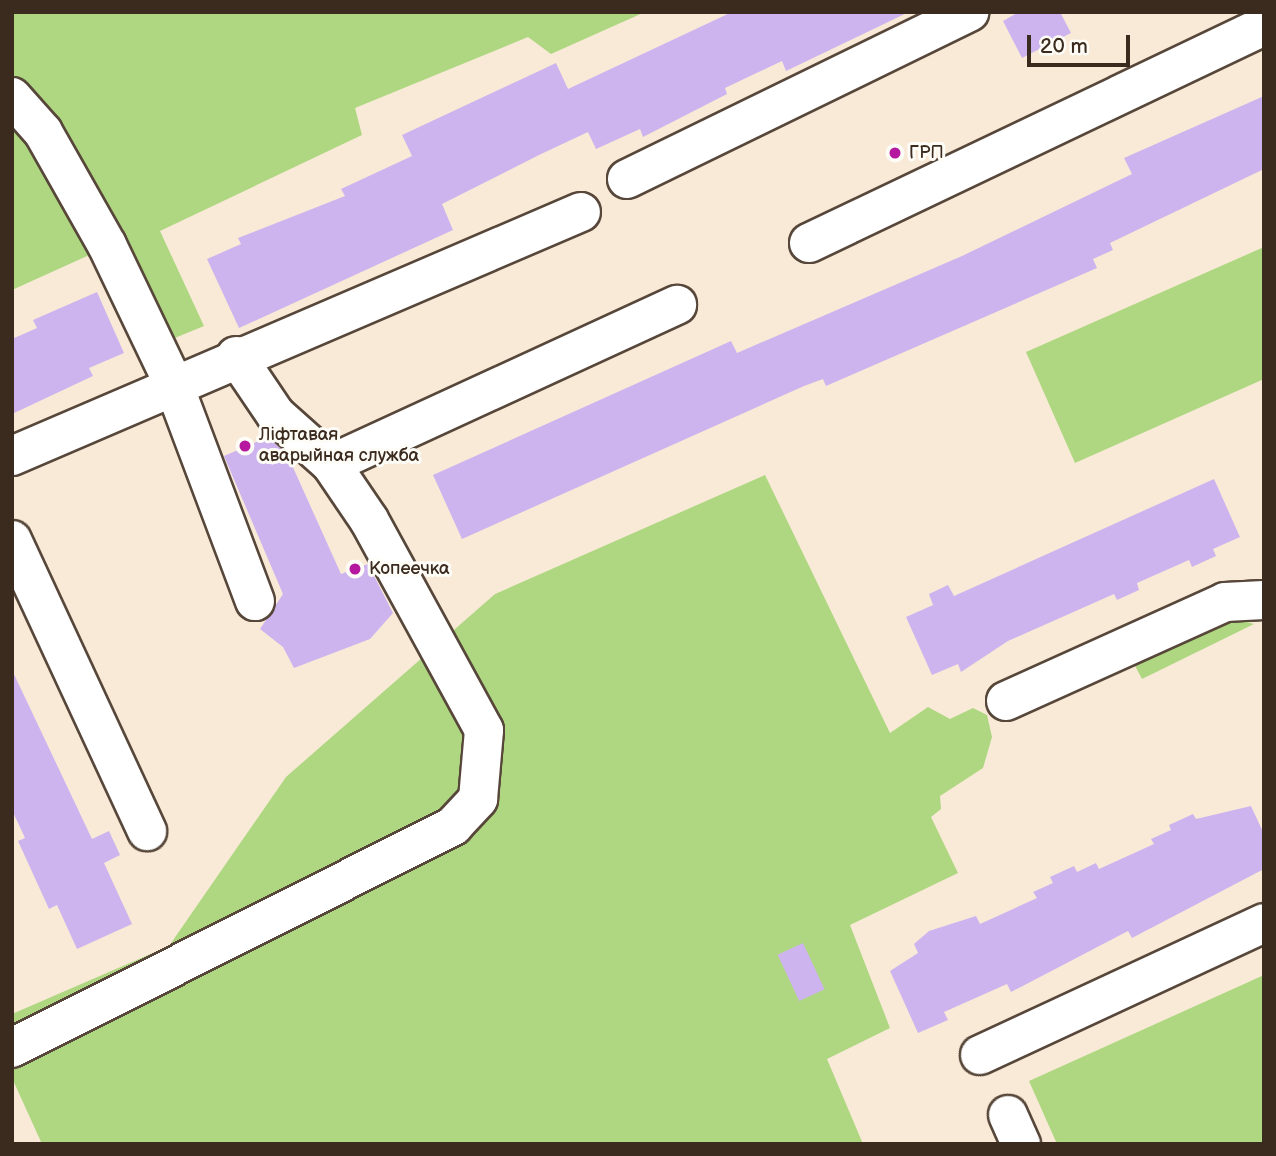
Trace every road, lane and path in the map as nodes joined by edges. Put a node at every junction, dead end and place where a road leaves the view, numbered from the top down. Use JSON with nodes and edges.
{"nodes":[{"id":1,"x":970,"y":12,"type":"edge"},
{"id":2,"x":1264,"y":26,"type":"edge"},
{"id":3,"x":12,"y":97,"type":"edge"},
{"id":4,"x":627,"y":179,"type":"dead end"},
{"id":5,"x":581,"y":212,"type":"dead end"},
{"id":6,"x":809,"y":243,"type":"dead end"},
{"id":7,"x":677,"y":305,"type":"dead end"},
{"id":8,"x":236,"y":356,"type":"junction"},
{"id":9,"x":173,"y":383,"type":"junction"},
{"id":10,"x":12,"y":456,"type":"edge"},
{"id":11,"x":331,"y":464,"type":"junction"},
{"id":12,"x":12,"y":540,"type":"edge"},
{"id":13,"x":1264,"y":600,"type":"edge"},
{"id":14,"x":255,"y":601,"type":"dead end"},
{"id":15,"x":1006,"y":701,"type":"dead end"},
{"id":16,"x":147,"y":831,"type":"dead end"},
{"id":17,"x":1264,"y":923,"type":"edge"},
{"id":18,"x":12,"y":1048,"type":"edge"},
{"id":19,"x":980,"y":1055,"type":"dead end"}],
"edges":[{"from":1,"to":4,"type":"lane"},
{"from":2,"to":6,"type":"lane"},
{"from":3,"to":9,"type":"lane"},
{"from":5,"to":8,"type":"lane"},
{"from":7,"to":11,"type":"lane"},
{"from":8,"to":9,"type":"lane"},
{"from":8,"to":11,"type":"lane"},
{"from":9,"to":10,"type":"lane"},
{"from":9,"to":14,"type":"lane"},
{"from":11,"to":18,"type":"lane"},
{"from":12,"to":16,"type":"lane"},
{"from":13,"to":15,"type":"lane"},
{"from":17,"to":19,"type":"lane"}]}
